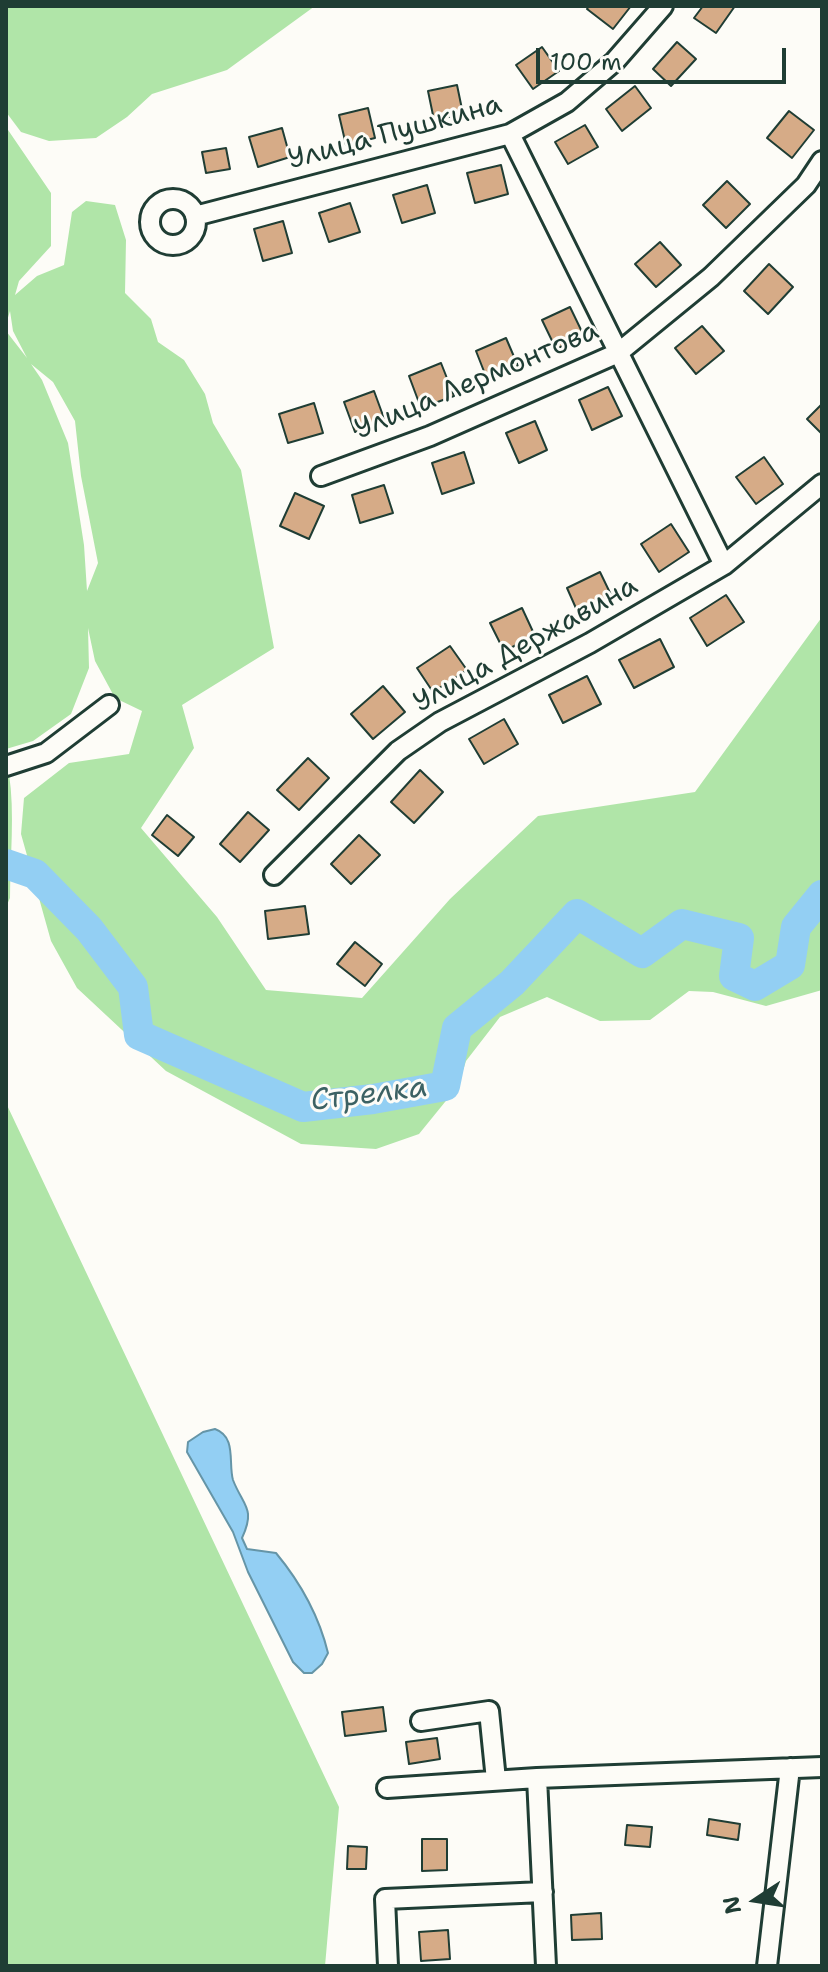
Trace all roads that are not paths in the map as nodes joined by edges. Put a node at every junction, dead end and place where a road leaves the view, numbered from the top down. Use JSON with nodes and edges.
{"nodes":[{"id":1,"x":663,"y":6,"type":"edge"},
{"id":2,"x":510,"y":134,"type":"junction"},
{"id":3,"x":822,"y":161,"type":"edge"},
{"id":4,"x":195,"y":216,"type":"dead end"},
{"id":5,"x":618,"y":353,"type":"junction"},
{"id":6,"x":321,"y":476,"type":"dead end"},
{"id":7,"x":822,"y":484,"type":"edge"},
{"id":8,"x":724,"y":565,"type":"junction"},
{"id":9,"x":109,"y":705,"type":"dead end"},
{"id":10,"x":6,"y":766,"type":"edge"},
{"id":11,"x":274,"y":875,"type":"dead end"},
{"id":12,"x":421,"y":1721,"type":"dead end"},
{"id":13,"x":822,"y":1767,"type":"edge"},
{"id":14,"x":790,"y":1768,"type":"junction"},
{"id":15,"x":537,"y":1778,"type":"junction"},
{"id":16,"x":496,"y":1780,"type":"junction"},
{"id":17,"x":387,"y":1788,"type":"dead end"},
{"id":18,"x":543,"y":1892,"type":"junction"},
{"id":19,"x":388,"y":1966,"type":"edge"},
{"id":20,"x":546,"y":1966,"type":"edge"},
{"id":21,"x":767,"y":1966,"type":"edge"}],
"edges":[{"from":1,"to":2,"type":"street","name":"Улица Пушкина"},
{"from":2,"to":4,"type":"street","name":"Улица Пушкина"},
{"from":2,"to":5,"type":"street"},
{"from":3,"to":5,"type":"street","name":"Улица Лермонтова"},
{"from":5,"to":6,"type":"street","name":"Улица Лермонтова"},
{"from":5,"to":8,"type":"street"},
{"from":7,"to":8,"type":"street","name":"Улица Державина"},
{"from":8,"to":11,"type":"street","name":"Улица Державина"},
{"from":9,"to":10,"type":"street"},
{"from":12,"to":16,"type":"street"},
{"from":13,"to":14,"type":"street"},
{"from":14,"to":15,"type":"street"},
{"from":14,"to":21,"type":"street"},
{"from":15,"to":16,"type":"street"},
{"from":15,"to":18,"type":"street"},
{"from":16,"to":17,"type":"street"},
{"from":18,"to":19,"type":"street"},
{"from":18,"to":20,"type":"street"}]}
